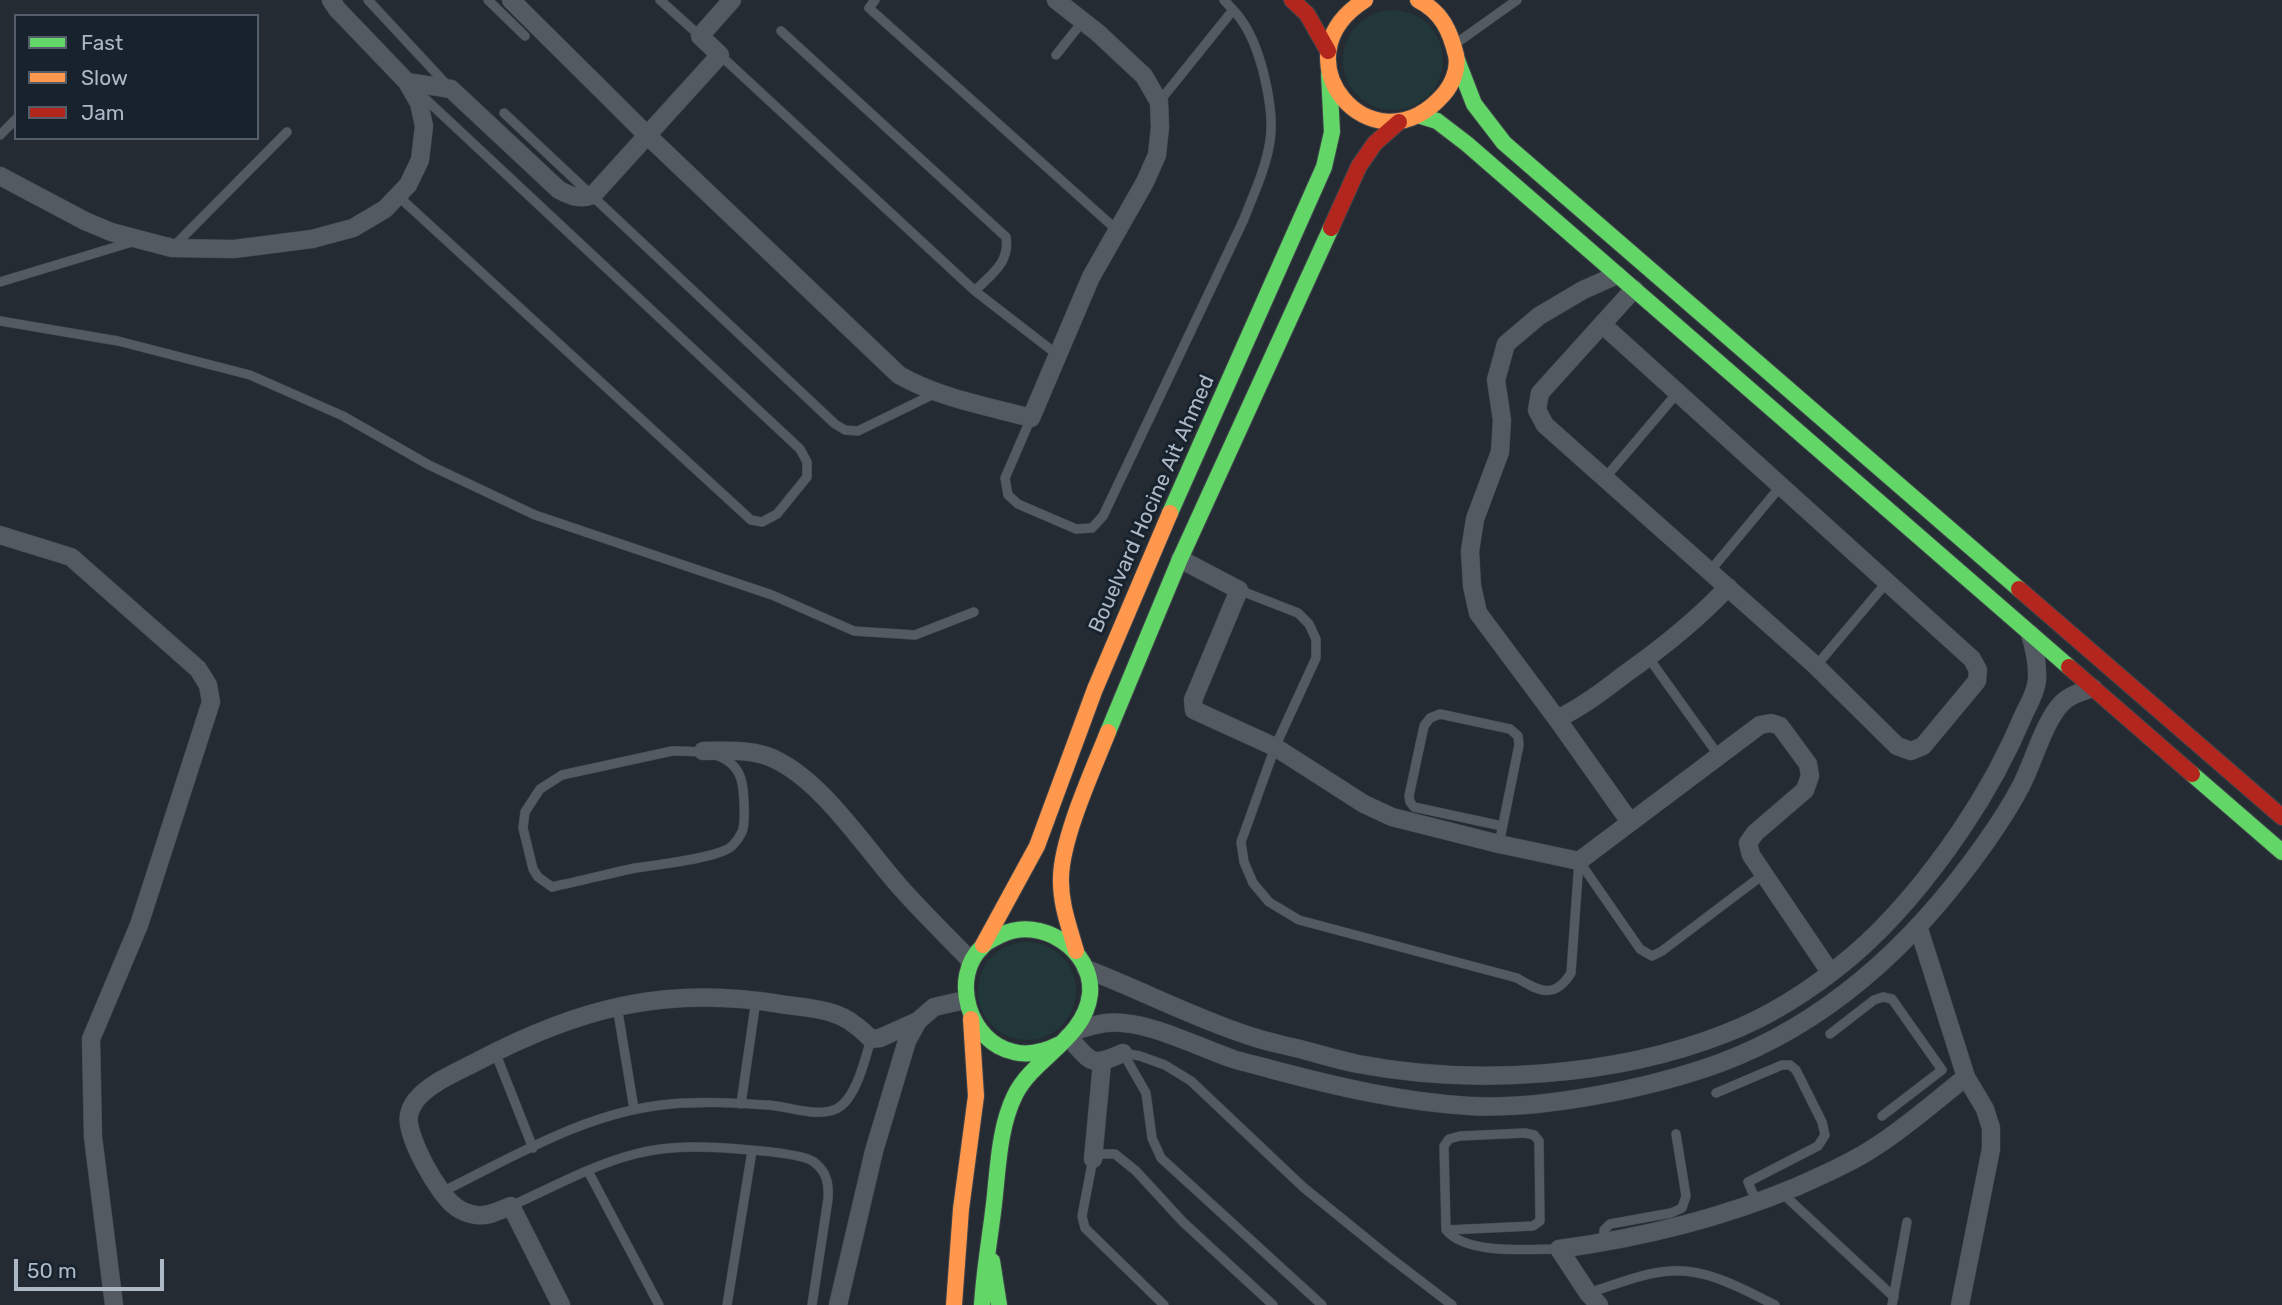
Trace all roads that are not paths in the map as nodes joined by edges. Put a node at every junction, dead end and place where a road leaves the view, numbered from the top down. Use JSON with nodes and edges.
{"nodes":[{"id":1,"x":331,"y":0,"type":"edge"},
{"id":2,"x":368,"y":0,"type":"edge"},
{"id":3,"x":488,"y":0,"type":"edge"},
{"id":4,"x":511,"y":0,"type":"edge"},
{"id":5,"x":660,"y":0,"type":"edge"},
{"id":6,"x":732,"y":0,"type":"edge"},
{"id":7,"x":875,"y":0,"type":"edge"},
{"id":8,"x":1056,"y":0,"type":"edge"},
{"id":9,"x":1224,"y":0,"type":"edge"},
{"id":10,"x":1292,"y":0,"type":"edge"},
{"id":11,"x":1365,"y":0,"type":"edge"},
{"id":12,"x":1418,"y":0,"type":"edge"},
{"id":13,"x":1517,"y":0,"type":"edge"},
{"id":14,"x":1233,"y":10,"type":"junction"},
{"id":15,"x":1451,"y":10,"type":"dead end"},
{"id":16,"x":1083,"y":21,"type":"junction"},
{"id":17,"x":781,"y":31,"type":"dead end"},
{"id":18,"x":526,"y":36,"type":"dead end"},
{"id":19,"x":700,"y":36,"type":"junction"},
{"id":20,"x":1454,"y":46,"type":"junction"},
{"id":21,"x":1328,"y":51,"type":"junction"},
{"id":22,"x":720,"y":55,"type":"junction"},
{"id":23,"x":1056,"y":55,"type":"dead end"},
{"id":24,"x":1329,"y":74,"type":"junction"},
{"id":25,"x":407,"y":82,"type":"junction"},
{"id":26,"x":451,"y":89,"type":"junction"},
{"id":27,"x":1159,"y":102,"type":"junction"},
{"id":28,"x":504,"y":113,"type":"dead end"},
{"id":29,"x":1420,"y":116,"type":"junction"},
{"id":30,"x":14,"y":121,"type":"edge"},
{"id":31,"x":1399,"y":122,"type":"junction"},
{"id":32,"x":287,"y":132,"type":"dead end"},
{"id":33,"x":0,"y":135,"type":"edge"},
{"id":34,"x":648,"y":136,"type":"junction"},
{"id":35,"x":0,"y":176,"type":"edge"},
{"id":36,"x":593,"y":195,"type":"junction"},
{"id":37,"x":398,"y":196,"type":"junction"},
{"id":38,"x":1118,"y":231,"type":"junction"},
{"id":39,"x":140,"y":239,"type":"junction"},
{"id":40,"x":172,"y":248,"type":"junction"},
{"id":41,"x":1618,"y":275,"type":"junction"},
{"id":42,"x":0,"y":282,"type":"edge"},
{"id":43,"x":1634,"y":289,"type":"junction"},
{"id":44,"x":975,"y":291,"type":"junction"},
{"id":45,"x":0,"y":321,"type":"edge"},
{"id":46,"x":1603,"y":325,"type":"junction"},
{"id":47,"x":1059,"y":356,"type":"junction"},
{"id":48,"x":1678,"y":392,"type":"junction"},
{"id":49,"x":937,"y":393,"type":"junction"},
{"id":50,"x":1031,"y":418,"type":"junction"},
{"id":51,"x":1605,"y":478,"type":"junction"},
{"id":52,"x":1780,"y":487,"type":"junction"},
{"id":53,"x":0,"y":535,"type":"edge"},
{"id":54,"x":1180,"y":559,"type":"junction"},
{"id":55,"x":1710,"y":571,"type":"junction"},
{"id":56,"x":1887,"y":582,"type":"junction"},
{"id":57,"x":1728,"y":587,"type":"junction"},
{"id":58,"x":1239,"y":590,"type":"junction"},
{"id":59,"x":974,"y":612,"type":"dead end"},
{"id":60,"x":2030,"y":634,"type":"junction"},
{"id":61,"x":1648,"y":657,"type":"junction"},
{"id":62,"x":1816,"y":666,"type":"junction"},
{"id":63,"x":2093,"y":688,"type":"junction"},
{"id":64,"x":1558,"y":719,"type":"junction"},
{"id":65,"x":1275,"y":747,"type":"junction"},
{"id":66,"x":703,"y":751,"type":"junction"},
{"id":67,"x":1719,"y":756,"type":"junction"},
{"id":68,"x":2282,"y":817,"type":"edge"},
{"id":69,"x":1630,"y":822,"type":"junction"},
{"id":70,"x":1501,"y":835,"type":"junction"},
{"id":71,"x":2282,"y":852,"type":"edge"},
{"id":72,"x":1579,"y":862,"type":"junction"},
{"id":73,"x":1764,"y":874,"type":"junction"},
{"id":74,"x":1918,"y":926,"type":"junction"},
{"id":75,"x":984,"y":945,"type":"junction"},
{"id":76,"x":1076,"y":951,"type":"junction"},
{"id":77,"x":971,"y":961,"type":"junction"},
{"id":78,"x":1086,"y":970,"type":"junction"},
{"id":79,"x":1830,"y":972,"type":"junction"},
{"id":80,"x":756,"y":1000,"type":"junction"},
{"id":81,"x":965,"y":1000,"type":"junction"},
{"id":82,"x":617,"y":1006,"type":"junction"},
{"id":83,"x":971,"y":1019,"type":"junction"},
{"id":84,"x":918,"y":1021,"type":"junction"},
{"id":85,"x":1830,"y":1034,"type":"dead end"},
{"id":86,"x":1068,"y":1037,"type":"junction"},
{"id":87,"x":871,"y":1039,"type":"junction"},
{"id":88,"x":495,"y":1052,"type":"junction"},
{"id":89,"x":1123,"y":1053,"type":"junction"},
{"id":90,"x":1959,"y":1056,"type":"junction"},
{"id":91,"x":1101,"y":1063,"type":"junction"},
{"id":92,"x":1942,"y":1070,"type":"junction"},
{"id":93,"x":1966,"y":1077,"type":"junction"},
{"id":94,"x":1716,"y":1093,"type":"dead end"},
{"id":95,"x":741,"y":1104,"type":"junction"},
{"id":96,"x":634,"y":1109,"type":"junction"},
{"id":97,"x":1882,"y":1116,"type":"dead end"},
{"id":98,"x":1676,"y":1134,"type":"dead end"},
{"id":99,"x":533,"y":1147,"type":"junction"},
{"id":100,"x":751,"y":1151,"type":"junction"},
{"id":101,"x":1093,"y":1159,"type":"junction"},
{"id":102,"x":588,"y":1171,"type":"junction"},
{"id":103,"x":442,"y":1192,"type":"junction"},
{"id":104,"x":1782,"y":1193,"type":"junction"},
{"id":105,"x":1757,"y":1203,"type":"junction"},
{"id":106,"x":511,"y":1206,"type":"junction"},
{"id":107,"x":1907,"y":1222,"type":"dead end"},
{"id":108,"x":1446,"y":1230,"type":"junction"},
{"id":109,"x":989,"y":1243,"type":"junction"},
{"id":110,"x":1603,"y":1243,"type":"junction"},
{"id":111,"x":1559,"y":1249,"type":"junction"},
{"id":112,"x":1593,"y":1299,"type":"edge"},
{"id":113,"x":1893,"y":1301,"type":"edge"},
{"id":114,"x":114,"y":1305,"type":"edge"},
{"id":115,"x":561,"y":1305,"type":"edge"},
{"id":116,"x":659,"y":1305,"type":"edge"},
{"id":117,"x":727,"y":1305,"type":"edge"},
{"id":118,"x":812,"y":1305,"type":"edge"},
{"id":119,"x":838,"y":1305,"type":"edge"},
{"id":120,"x":954,"y":1305,"type":"edge"},
{"id":121,"x":982,"y":1305,"type":"edge"},
{"id":122,"x":999,"y":1305,"type":"edge"},
{"id":123,"x":1164,"y":1305,"type":"edge"},
{"id":124,"x":1273,"y":1305,"type":"edge"},
{"id":125,"x":1322,"y":1305,"type":"edge"},
{"id":126,"x":1452,"y":1305,"type":"edge"},
{"id":127,"x":1775,"y":1305,"type":"edge"},
{"id":128,"x":1960,"y":1305,"type":"edge"}],
"edges":[{"from":1,"to":25,"type":"street"},
{"from":2,"to":26,"type":"lane"},
{"from":3,"to":18,"type":"lane"},
{"from":4,"to":34,"type":"street"},
{"from":5,"to":19,"type":"lane"},
{"from":6,"to":19,"type":"street"},
{"from":7,"to":38,"type":"lane"},
{"from":8,"to":16,"type":"street"},
{"from":9,"to":14,"type":"lane"},
{"from":10,"to":21,"type":"main road"},
{"from":11,"to":21,"type":"main road"},
{"from":12,"to":20,"type":"main road"},
{"from":13,"to":20,"type":"lane"},
{"from":14,"to":27,"type":"lane"},
{"from":14,"to":50,"type":"lane"},
{"from":15,"to":20,"type":"main road"},
{"from":16,"to":23,"type":"lane"},
{"from":16,"to":27,"type":"street"},
{"from":17,"to":44,"type":"lane"},
{"from":19,"to":22,"type":"street"},
{"from":20,"to":29,"type":"main road"},
{"from":20,"to":68,"type":"main road"},
{"from":21,"to":24,"type":"main road","name":"Bouelvard Hocine Ait Ahmed"},
{"from":22,"to":34,"type":"street"},
{"from":22,"to":44,"type":"lane"},
{"from":24,"to":31,"type":"main road"},
{"from":24,"to":75,"type":"main road","name":"Bouelvard Hocine Ait Ahmed"},
{"from":25,"to":26,"type":"street"},
{"from":25,"to":37,"type":"street"},
{"from":25,"to":37,"type":"lane"},
{"from":26,"to":36,"type":"street"},
{"from":27,"to":38,"type":"street"},
{"from":28,"to":36,"type":"lane"},
{"from":29,"to":31,"type":"main road"},
{"from":29,"to":41,"type":"main road"},
{"from":30,"to":33,"type":"lane"},
{"from":31,"to":54,"type":"main road"},
{"from":32,"to":40,"type":"lane"},
{"from":34,"to":36,"type":"street"},
{"from":34,"to":49,"type":"street"},
{"from":35,"to":39,"type":"street"},
{"from":36,"to":49,"type":"lane"},
{"from":37,"to":40,"type":"street"},
{"from":38,"to":47,"type":"street"},
{"from":39,"to":40,"type":"street"},
{"from":39,"to":42,"type":"lane"},
{"from":41,"to":43,"type":"main road"},
{"from":41,"to":64,"type":"street"},
{"from":43,"to":46,"type":"street"},
{"from":43,"to":60,"type":"main road"},
{"from":44,"to":47,"type":"lane"},
{"from":45,"to":59,"type":"lane"},
{"from":46,"to":48,"type":"street"},
{"from":46,"to":51,"type":"street"},
{"from":47,"to":50,"type":"street"},
{"from":48,"to":51,"type":"lane"},
{"from":48,"to":52,"type":"street"},
{"from":49,"to":50,"type":"street"},
{"from":51,"to":55,"type":"street"},
{"from":52,"to":55,"type":"lane"},
{"from":52,"to":56,"type":"street"},
{"from":53,"to":114,"type":"street"},
{"from":54,"to":58,"type":"street"},
{"from":54,"to":76,"type":"main road"},
{"from":55,"to":57,"type":"street"},
{"from":56,"to":62,"type":"lane"},
{"from":56,"to":62,"type":"street"},
{"from":57,"to":61,"type":"street"},
{"from":57,"to":62,"type":"street"},
{"from":58,"to":65,"type":"lane"},
{"from":58,"to":65,"type":"street"},
{"from":60,"to":63,"type":"main road"},
{"from":60,"to":79,"type":"street"},
{"from":61,"to":64,"type":"street"},
{"from":61,"to":67,"type":"lane"},
{"from":63,"to":71,"type":"main road"},
{"from":63,"to":74,"type":"street"},
{"from":64,"to":69,"type":"street"},
{"from":65,"to":70,"type":"street"},
{"from":65,"to":72,"type":"lane"},
{"from":66,"to":66,"type":"lane"},
{"from":66,"to":77,"type":"street"},
{"from":67,"to":69,"type":"street"},
{"from":67,"to":73,"type":"street"},
{"from":69,"to":72,"type":"street"},
{"from":70,"to":70,"type":"lane"},
{"from":70,"to":72,"type":"street"},
{"from":72,"to":73,"type":"lane"},
{"from":73,"to":79,"type":"street"},
{"from":74,"to":86,"type":"street"},
{"from":74,"to":90,"type":"street"},
{"from":75,"to":76,"type":"main road"},
{"from":75,"to":77,"type":"main road"},
{"from":76,"to":78,"type":"main road"},
{"from":77,"to":81,"type":"main road"},
{"from":78,"to":79,"type":"street"},
{"from":78,"to":86,"type":"main road"},
{"from":80,"to":82,"type":"street"},
{"from":80,"to":87,"type":"street"},
{"from":80,"to":95,"type":"lane"},
{"from":81,"to":83,"type":"main road"},
{"from":81,"to":84,"type":"street"},
{"from":82,"to":88,"type":"street"},
{"from":82,"to":96,"type":"lane"},
{"from":83,"to":86,"type":"main road"},
{"from":83,"to":120,"type":"main road"},
{"from":84,"to":87,"type":"street"},
{"from":84,"to":119,"type":"street"},
{"from":85,"to":92,"type":"lane"},
{"from":86,"to":91,"type":"street"},
{"from":86,"to":109,"type":"main road"},
{"from":87,"to":95,"type":"lane"},
{"from":88,"to":99,"type":"lane"},
{"from":88,"to":103,"type":"street"},
{"from":89,"to":91,"type":"street"},
{"from":89,"to":125,"type":"lane"},
{"from":89,"to":126,"type":"lane"},
{"from":90,"to":92,"type":"lane"},
{"from":90,"to":93,"type":"street"},
{"from":91,"to":101,"type":"street"},
{"from":92,"to":97,"type":"lane"},
{"from":93,"to":104,"type":"street"},
{"from":93,"to":128,"type":"street"},
{"from":94,"to":105,"type":"lane"},
{"from":95,"to":96,"type":"lane"},
{"from":96,"to":99,"type":"lane"},
{"from":98,"to":110,"type":"lane"},
{"from":99,"to":103,"type":"lane"},
{"from":100,"to":102,"type":"lane"},
{"from":100,"to":117,"type":"lane"},
{"from":100,"to":118,"type":"lane"},
{"from":101,"to":123,"type":"lane"},
{"from":101,"to":124,"type":"lane"},
{"from":102,"to":106,"type":"lane"},
{"from":102,"to":116,"type":"lane"},
{"from":103,"to":106,"type":"street"},
{"from":104,"to":105,"type":"street"},
{"from":104,"to":113,"type":"lane"},
{"from":105,"to":110,"type":"street"},
{"from":106,"to":115,"type":"street"},
{"from":107,"to":113,"type":"lane"},
{"from":108,"to":108,"type":"lane"},
{"from":108,"to":111,"type":"lane"},
{"from":109,"to":121,"type":"main road"},
{"from":109,"to":122,"type":"main road"},
{"from":110,"to":111,"type":"street"},
{"from":111,"to":112,"type":"street"},
{"from":112,"to":127,"type":"lane"}]}
